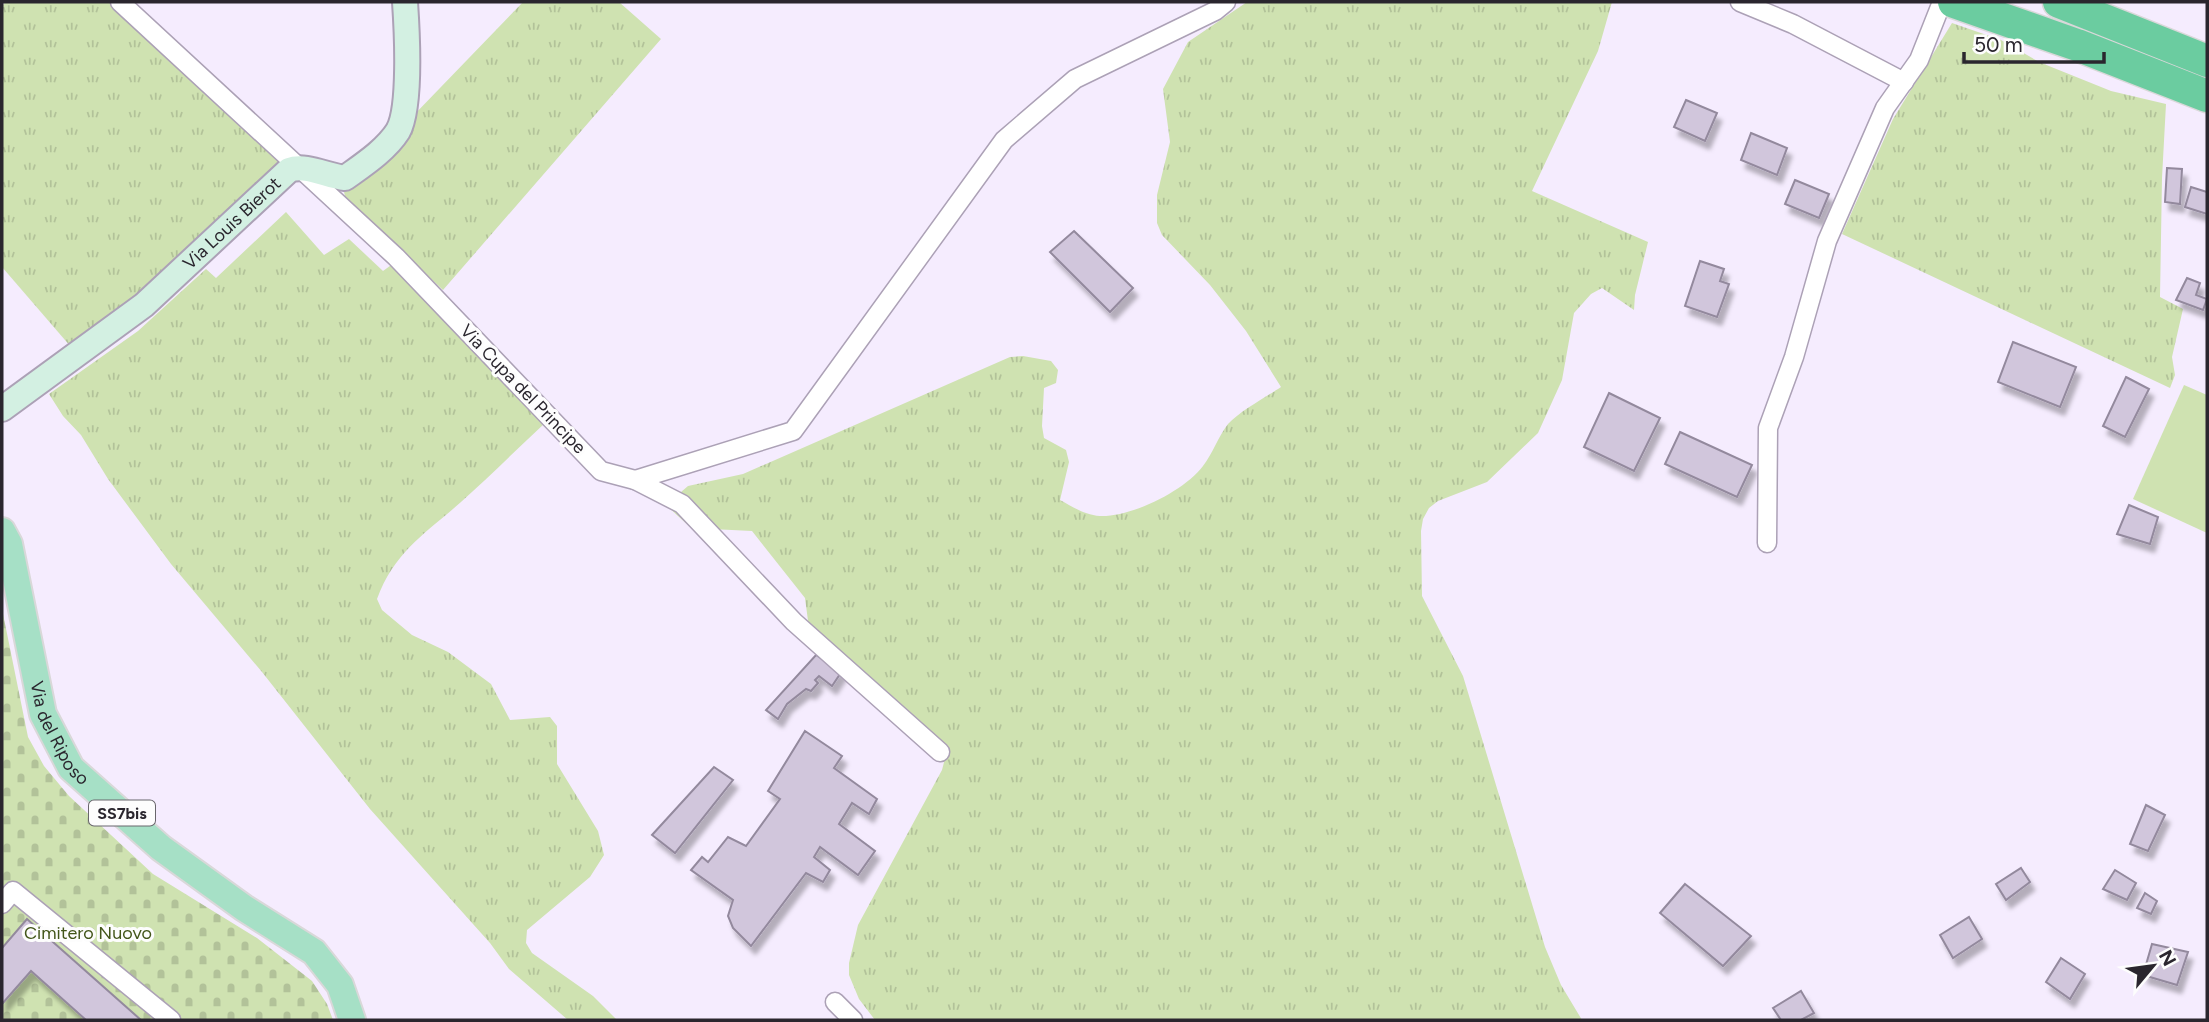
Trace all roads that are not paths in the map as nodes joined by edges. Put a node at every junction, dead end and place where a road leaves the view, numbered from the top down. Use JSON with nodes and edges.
{"nodes":[{"id":1,"x":120,"y":2,"type":"edge"},
{"id":2,"x":405,"y":2,"type":"edge"},
{"id":3,"x":1226,"y":2,"type":"edge"},
{"id":4,"x":1740,"y":2,"type":"edge"},
{"id":5,"x":1942,"y":2,"type":"edge"},
{"id":6,"x":1954,"y":2,"type":"edge"},
{"id":7,"x":2059,"y":2,"type":"edge"},
{"id":8,"x":2207,"y":61,"type":"edge"},
{"id":9,"x":1903,"y":82,"type":"junction"},
{"id":10,"x":2207,"y":96,"type":"edge"},
{"id":11,"x":299,"y":167,"type":"junction"},
{"id":12,"x":2,"y":409,"type":"edge"},
{"id":13,"x":635,"y":480,"type":"junction"},
{"id":14,"x":2,"y":531,"type":"edge"},
{"id":15,"x":1768,"y":543,"type":"dead end"},
{"id":16,"x":940,"y":752,"type":"dead end"},
{"id":17,"x":2,"y":904,"type":"edge"},
{"id":18,"x":835,"y":1002,"type":"dead end"},
{"id":19,"x":171,"y":1020,"type":"edge"},
{"id":20,"x":352,"y":1020,"type":"edge"},
{"id":21,"x":853,"y":1020,"type":"edge"}],
"edges":[{"from":1,"to":11,"type":"street","name":"Via Cupa del Principe"},
{"from":2,"to":11,"type":"street","name":"Via Louis Bierot"},
{"from":3,"to":13,"type":"street"},
{"from":4,"to":9,"type":"street"},
{"from":5,"to":9,"type":"street"},
{"from":6,"to":10,"type":"highway"},
{"from":7,"to":8,"type":"highway"},
{"from":9,"to":15,"type":"street"},
{"from":11,"to":12,"type":"street","name":"Via Louis Bierot"},
{"from":11,"to":13,"type":"street","name":"Via Cupa del Principe"},
{"from":13,"to":16,"type":"street","name":"Via Cupa del Principe"},
{"from":14,"to":20,"type":"main road","name":"Via del Riposo","number":"SS7bis"},
{"from":17,"to":19,"type":"street"},
{"from":18,"to":21,"type":"street"}]}
